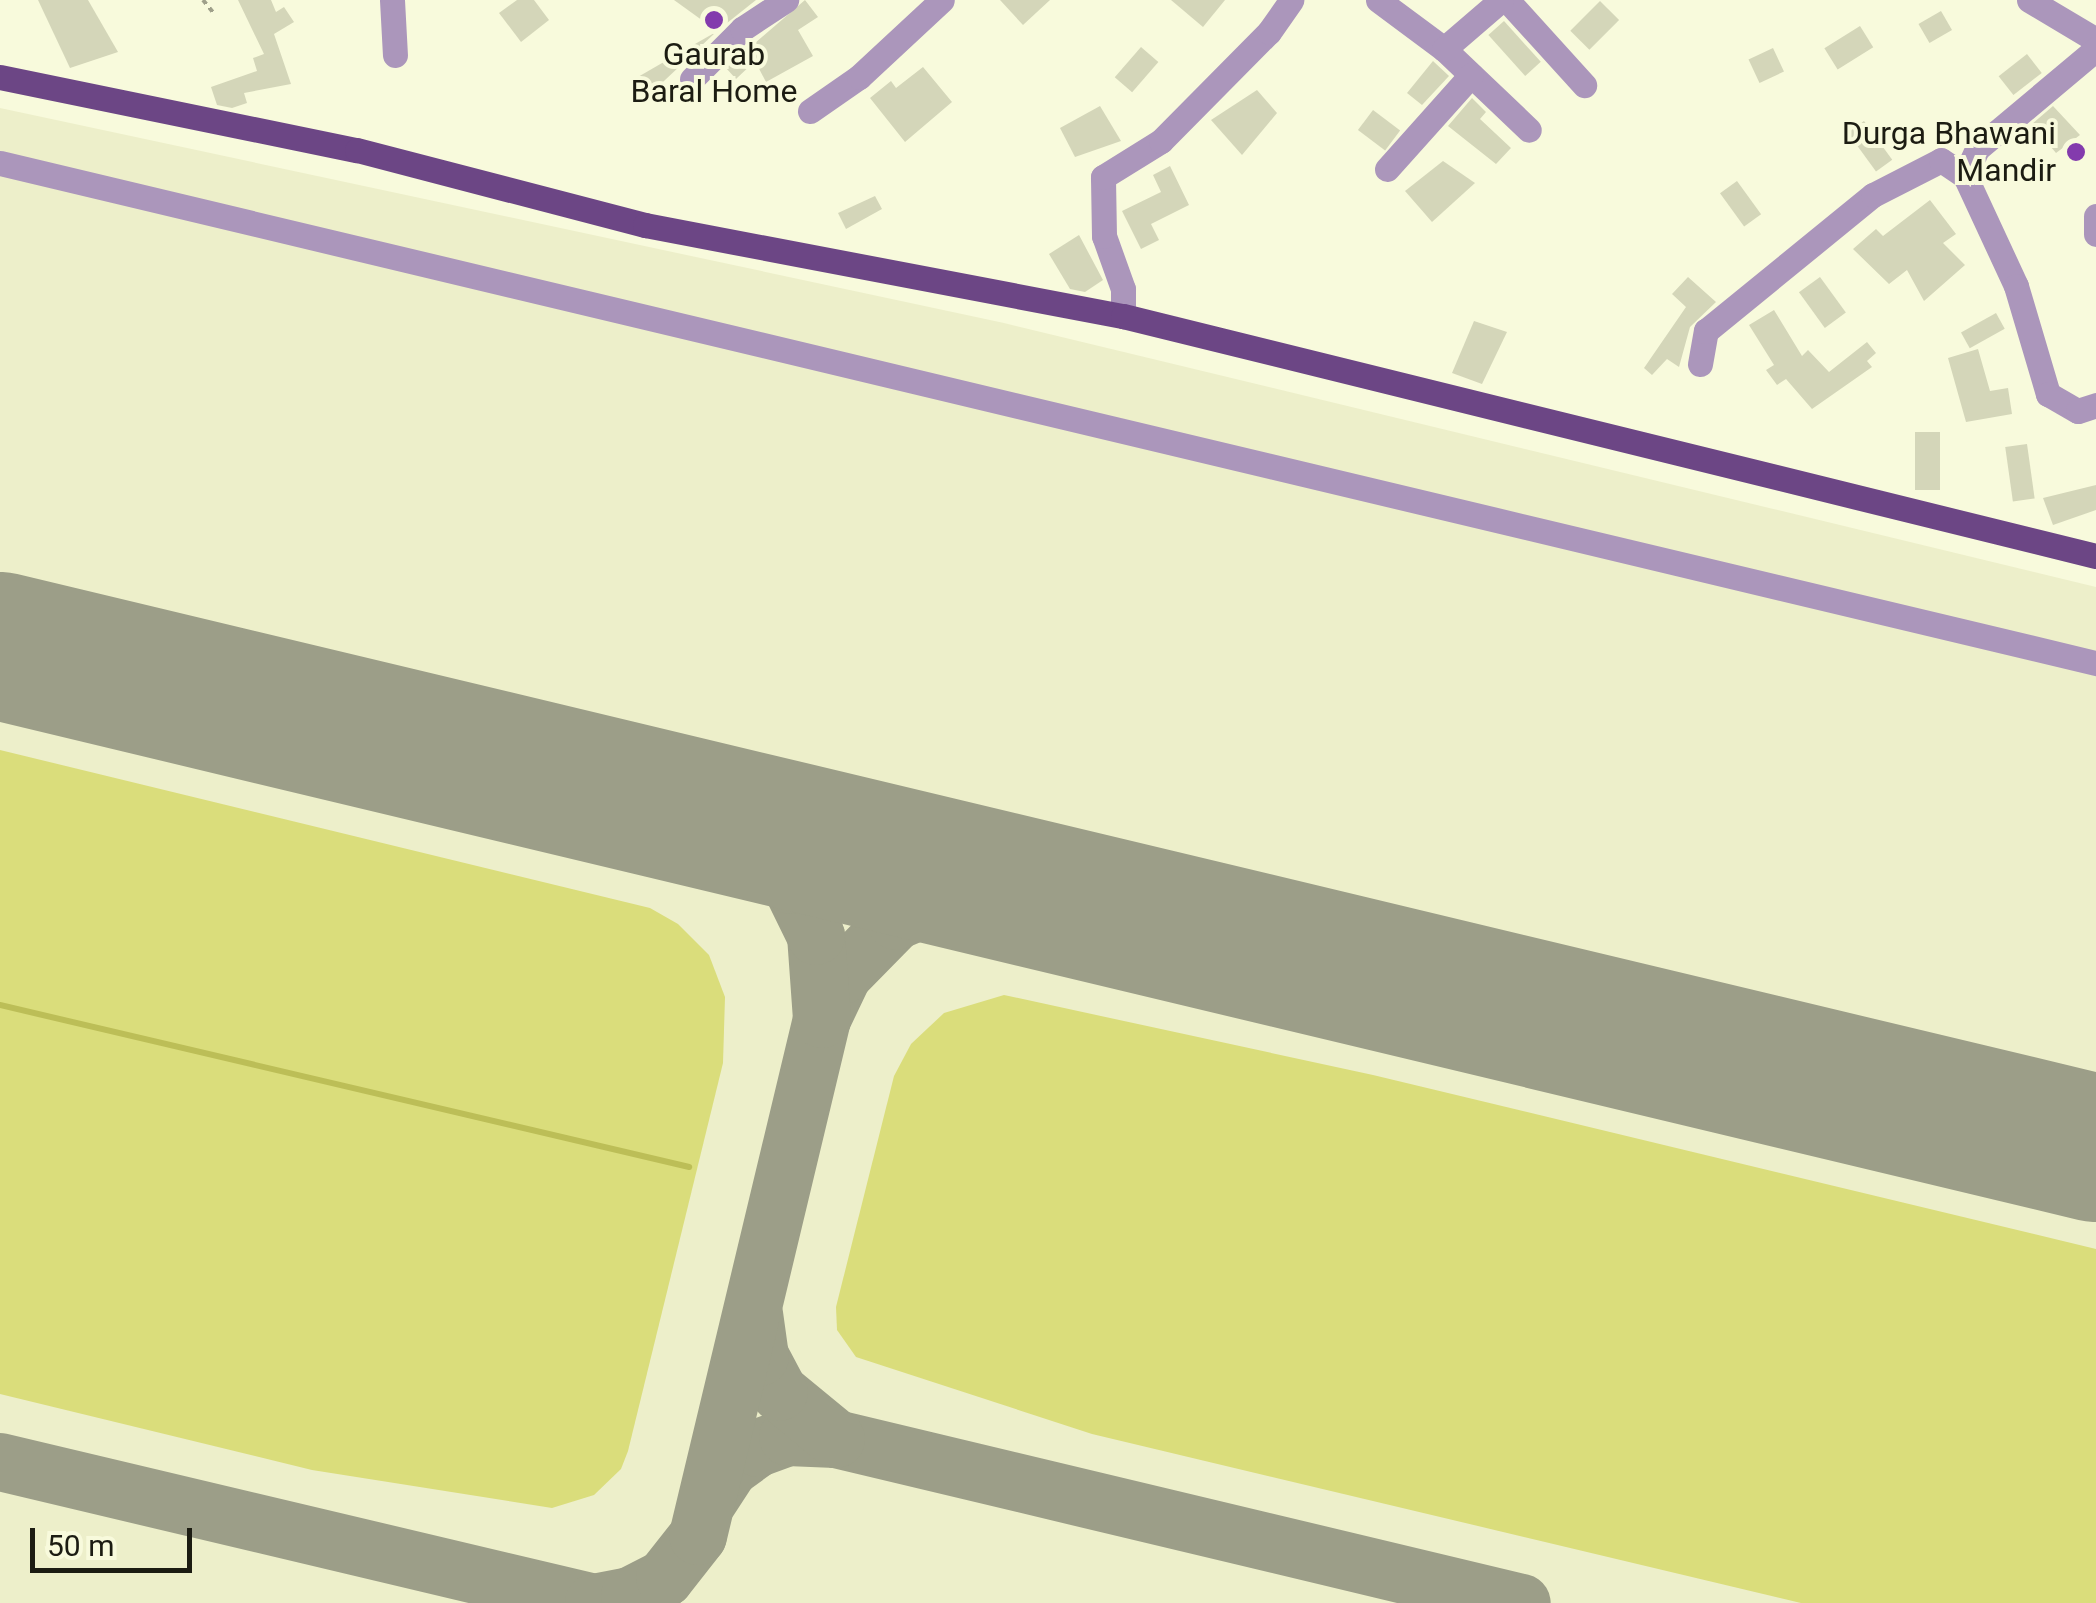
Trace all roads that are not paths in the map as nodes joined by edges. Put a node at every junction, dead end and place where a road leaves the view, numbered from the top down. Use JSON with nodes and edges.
{"nodes":[{"id":1,"x":392,"y":0,"type":"edge"},
{"id":2,"x":786,"y":0,"type":"edge"},
{"id":3,"x":942,"y":0,"type":"edge"},
{"id":4,"x":1291,"y":0,"type":"edge"},
{"id":5,"x":1378,"y":0,"type":"edge"},
{"id":6,"x":1504,"y":0,"type":"edge"},
{"id":7,"x":2029,"y":0,"type":"edge"},
{"id":8,"x":2096,"y":40,"type":"edge"},
{"id":9,"x":1444,"y":48,"type":"junction"},
{"id":10,"x":2096,"y":49,"type":"edge"},
{"id":11,"x":395,"y":54,"type":"dead end"},
{"id":12,"x":1471,"y":75,"type":"junction"},
{"id":13,"x":0,"y":76,"type":"edge"},
{"id":14,"x":692,"y":79,"type":"dead end"},
{"id":15,"x":1584,"y":85,"type":"dead end"},
{"id":16,"x":810,"y":112,"type":"dead end"},
{"id":17,"x":1529,"y":130,"type":"dead end"},
{"id":18,"x":0,"y":163,"type":"edge"},
{"id":19,"x":1387,"y":169,"type":"dead end"},
{"id":20,"x":1965,"y":176,"type":"junction"},
{"id":21,"x":2096,"y":216,"type":"edge"},
{"id":22,"x":2096,"y":234,"type":"edge"},
{"id":23,"x":1124,"y":316,"type":"junction"},
{"id":24,"x":1700,"y":364,"type":"dead end"},
{"id":25,"x":2096,"y":405,"type":"edge"},
{"id":26,"x":2096,"y":556,"type":"edge"},
{"id":27,"x":2096,"y":663,"type":"edge"}],
"edges":[{"from":1,"to":11,"type":"street"},
{"from":2,"to":14,"type":"street"},
{"from":3,"to":16,"type":"street"},
{"from":4,"to":23,"type":"street"},
{"from":5,"to":9,"type":"street"},
{"from":6,"to":9,"type":"street"},
{"from":6,"to":15,"type":"street"},
{"from":7,"to":8,"type":"street"},
{"from":9,"to":12,"type":"street"},
{"from":10,"to":20,"type":"street"},
{"from":12,"to":17,"type":"street"},
{"from":12,"to":19,"type":"street"},
{"from":13,"to":23,"type":"main road"},
{"from":18,"to":27,"type":"street"},
{"from":20,"to":24,"type":"street"},
{"from":20,"to":25,"type":"street"},
{"from":21,"to":22,"type":"street"},
{"from":23,"to":26,"type":"main road"}]}
